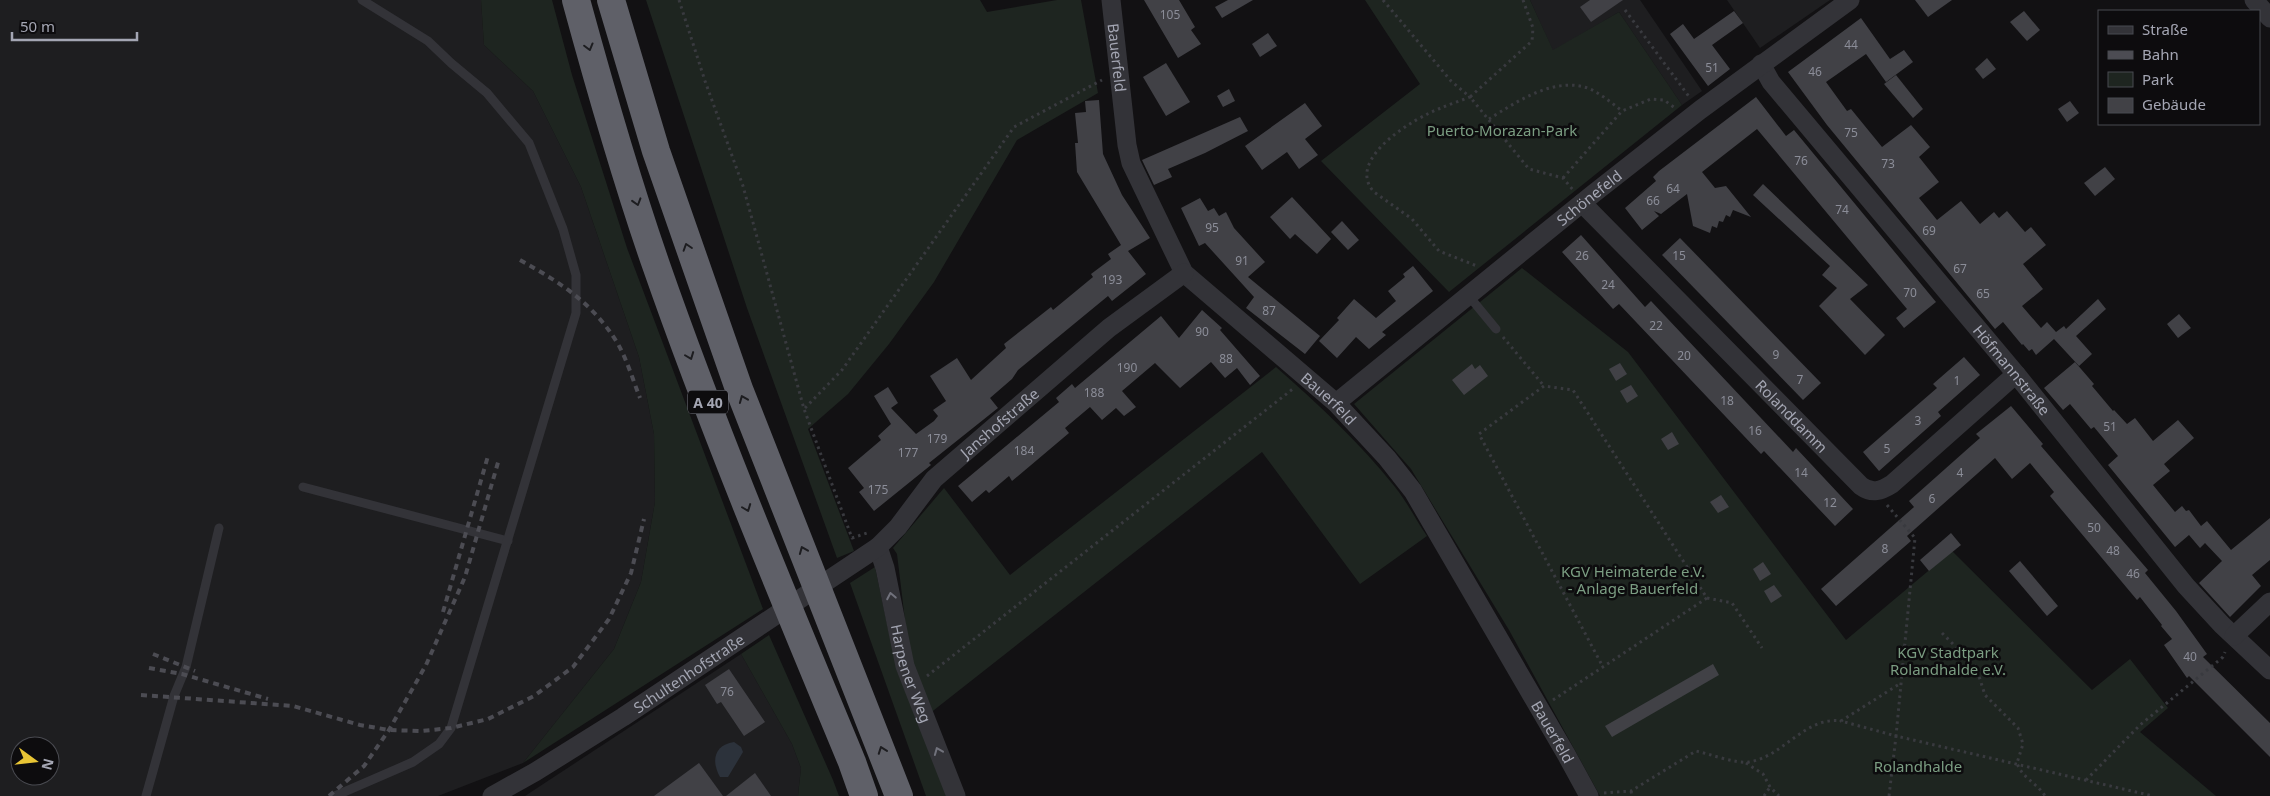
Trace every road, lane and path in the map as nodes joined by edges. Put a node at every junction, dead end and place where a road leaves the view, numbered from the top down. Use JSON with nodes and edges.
{"nodes":[{"id":1,"x":362,"y":0,"type":"edge"},
{"id":2,"x":576,"y":0,"type":"edge"},
{"id":3,"x":611,"y":0,"type":"edge"},
{"id":4,"x":680,"y":0,"type":"edge"},
{"id":5,"x":1111,"y":0,"type":"edge"},
{"id":6,"x":1384,"y":0,"type":"edge"},
{"id":7,"x":1523,"y":0,"type":"edge"},
{"id":8,"x":1850,"y":0,"type":"edge"},
{"id":9,"x":2254,"y":0,"type":"edge"},
{"id":10,"x":1625,"y":10,"type":"dead end"},
{"id":11,"x":2270,"y":18,"type":"edge"},
{"id":12,"x":1761,"y":64,"type":"junction"},
{"id":13,"x":1120,"y":70,"type":"junction"},
{"id":14,"x":1470,"y":97,"type":"junction"},
{"id":15,"x":1622,"y":111,"type":"junction"},
{"id":16,"x":1695,"y":114,"type":"junction"},
{"id":17,"x":1489,"y":119,"type":"junction"},
{"id":18,"x":1563,"y":178,"type":"junction"},
{"id":19,"x":1582,"y":203,"type":"junction"},
{"id":20,"x":1184,"y":273,"type":"junction"},
{"id":21,"x":1494,"y":274,"type":"junction"},
{"id":22,"x":1468,"y":295,"type":"junction"},
{"id":23,"x":1496,"y":329,"type":"dead end"},
{"id":24,"x":1507,"y":342,"type":"dead end"},
{"id":25,"x":2016,"y":374,"type":"junction"},
{"id":26,"x":1306,"y":378,"type":"junction"},
{"id":27,"x":1544,"y":386,"type":"junction"},
{"id":28,"x":1336,"y":403,"type":"junction"},
{"id":29,"x":804,"y":409,"type":"junction"},
{"id":30,"x":303,"y":487,"type":"dead end"},
{"id":31,"x":1875,"y":491,"type":"junction"},
{"id":32,"x":219,"y":528,"type":"dead end"},
{"id":33,"x":852,"y":538,"type":"dead end"},
{"id":34,"x":508,"y":540,"type":"junction"},
{"id":35,"x":878,"y":547,"type":"junction"},
{"id":36,"x":1707,"y":598,"type":"junction"},
{"id":37,"x":2270,"y":602,"type":"edge"},
{"id":38,"x":1942,"y":633,"type":"dead end"},
{"id":39,"x":2234,"y":636,"type":"junction"},
{"id":40,"x":1762,"y":648,"type":"dead end"},
{"id":41,"x":1603,"y":667,"type":"junction"},
{"id":42,"x":2270,"y":670,"type":"edge"},
{"id":43,"x":922,"y":680,"type":"dead end"},
{"id":44,"x":1901,"y":683,"type":"junction"},
{"id":45,"x":1540,"y":708,"type":"junction"},
{"id":46,"x":1841,"y":721,"type":"junction"},
{"id":47,"x":1896,"y":736,"type":"junction"},
{"id":48,"x":1746,"y":763,"type":"junction"},
{"id":49,"x":2017,"y":763,"type":"junction"},
{"id":50,"x":2086,"y":780,"type":"junction"},
{"id":51,"x":1770,"y":786,"type":"junction"},
{"id":52,"x":1631,"y":791,"type":"junction"},
{"id":53,"x":496,"y":795,"type":"edge"},
{"id":54,"x":1588,"y":795,"type":"edge"},
{"id":55,"x":146,"y":796,"type":"edge"},
{"id":56,"x":335,"y":796,"type":"edge"},
{"id":57,"x":864,"y":796,"type":"edge"},
{"id":58,"x":899,"y":796,"type":"edge"},
{"id":59,"x":956,"y":796,"type":"edge"},
{"id":60,"x":1632,"y":796,"type":"edge"},
{"id":61,"x":1764,"y":796,"type":"edge"},
{"id":62,"x":1778,"y":796,"type":"edge"},
{"id":63,"x":1889,"y":796,"type":"edge"},
{"id":64,"x":2045,"y":796,"type":"edge"},
{"id":65,"x":2153,"y":796,"type":"edge"}],
"edges":[{"from":1,"to":34,"type":"lane"},
{"from":2,"to":57,"type":"highway","number":"A 40","one_way":true},
{"from":58,"to":3,"type":"highway","number":"A 40","one_way":true},
{"from":4,"to":29,"type":"path"},
{"from":5,"to":13,"type":"street","name":"Bauerfeld"},
{"from":6,"to":14,"type":"path"},
{"from":7,"to":14,"type":"path"},
{"from":8,"to":12,"type":"street","name":"Schönefeld"},
{"from":9,"to":11,"type":"street"},
{"from":10,"to":16,"type":"path"},
{"from":12,"to":16,"type":"street","name":"Schönefeld"},
{"from":12,"to":25,"type":"street","name":"Höfmannstraße"},
{"from":13,"to":20,"type":"street","name":"Bauerfeld"},
{"from":13,"to":29,"type":"path"},
{"from":14,"to":17,"type":"path"},
{"from":14,"to":21,"type":"path"},
{"from":15,"to":16,"type":"path"},
{"from":15,"to":17,"type":"path"},
{"from":15,"to":18,"type":"path"},
{"from":16,"to":19,"type":"street","name":"Schönefeld"},
{"from":17,"to":18,"type":"path"},
{"from":18,"to":19,"type":"path"},
{"from":19,"to":21,"type":"street","name":"Schönefeld"},
{"from":19,"to":31,"type":"street","name":"Rolanddamm"},
{"from":20,"to":26,"type":"street","name":"Bauerfeld"},
{"from":20,"to":35,"type":"street","name":"Janshofstraße"},
{"from":21,"to":22,"type":"street","name":"Schönefeld"},
{"from":22,"to":23,"type":"lane"},
{"from":22,"to":28,"type":"street","name":"Schönefeld"},
{"from":24,"to":27,"type":"path"},
{"from":25,"to":31,"type":"street"},
{"from":25,"to":39,"type":"street","name":"Höfmannstraße"},
{"from":26,"to":28,"type":"street","name":"Bauerfeld"},
{"from":26,"to":43,"type":"path"},
{"from":27,"to":36,"type":"path"},
{"from":27,"to":41,"type":"path"},
{"from":28,"to":45,"type":"street","name":"Bauerfeld"},
{"from":29,"to":33,"type":"path"},
{"from":30,"to":34,"type":"lane"},
{"from":31,"to":44,"type":"path"},
{"from":32,"to":55,"type":"lane"},
{"from":34,"to":56,"type":"lane"},
{"from":35,"to":53,"type":"street","name":"Schultenhofstraße"},
{"from":59,"to":35,"type":"street","name":"Harpener Weg","one_way":true},
{"from":36,"to":40,"type":"path"},
{"from":36,"to":41,"type":"path"},
{"from":37,"to":39,"type":"street"},
{"from":38,"to":49,"type":"path"},
{"from":39,"to":42,"type":"street","name":"Höfmannstraße"},
{"from":39,"to":50,"type":"path"},
{"from":41,"to":45,"type":"path"},
{"from":44,"to":46,"type":"path"},
{"from":44,"to":47,"type":"path"},
{"from":45,"to":54,"type":"street","name":"Bauerfeld"},
{"from":46,"to":47,"type":"path"},
{"from":46,"to":48,"type":"path"},
{"from":47,"to":49,"type":"path"},
{"from":47,"to":63,"type":"path"},
{"from":48,"to":51,"type":"path"},
{"from":48,"to":52,"type":"path"},
{"from":49,"to":50,"type":"path"},
{"from":49,"to":64,"type":"path"},
{"from":50,"to":65,"type":"path"},
{"from":51,"to":61,"type":"path"},
{"from":51,"to":62,"type":"path"},
{"from":52,"to":54,"type":"path"},
{"from":52,"to":60,"type":"path"}]}
